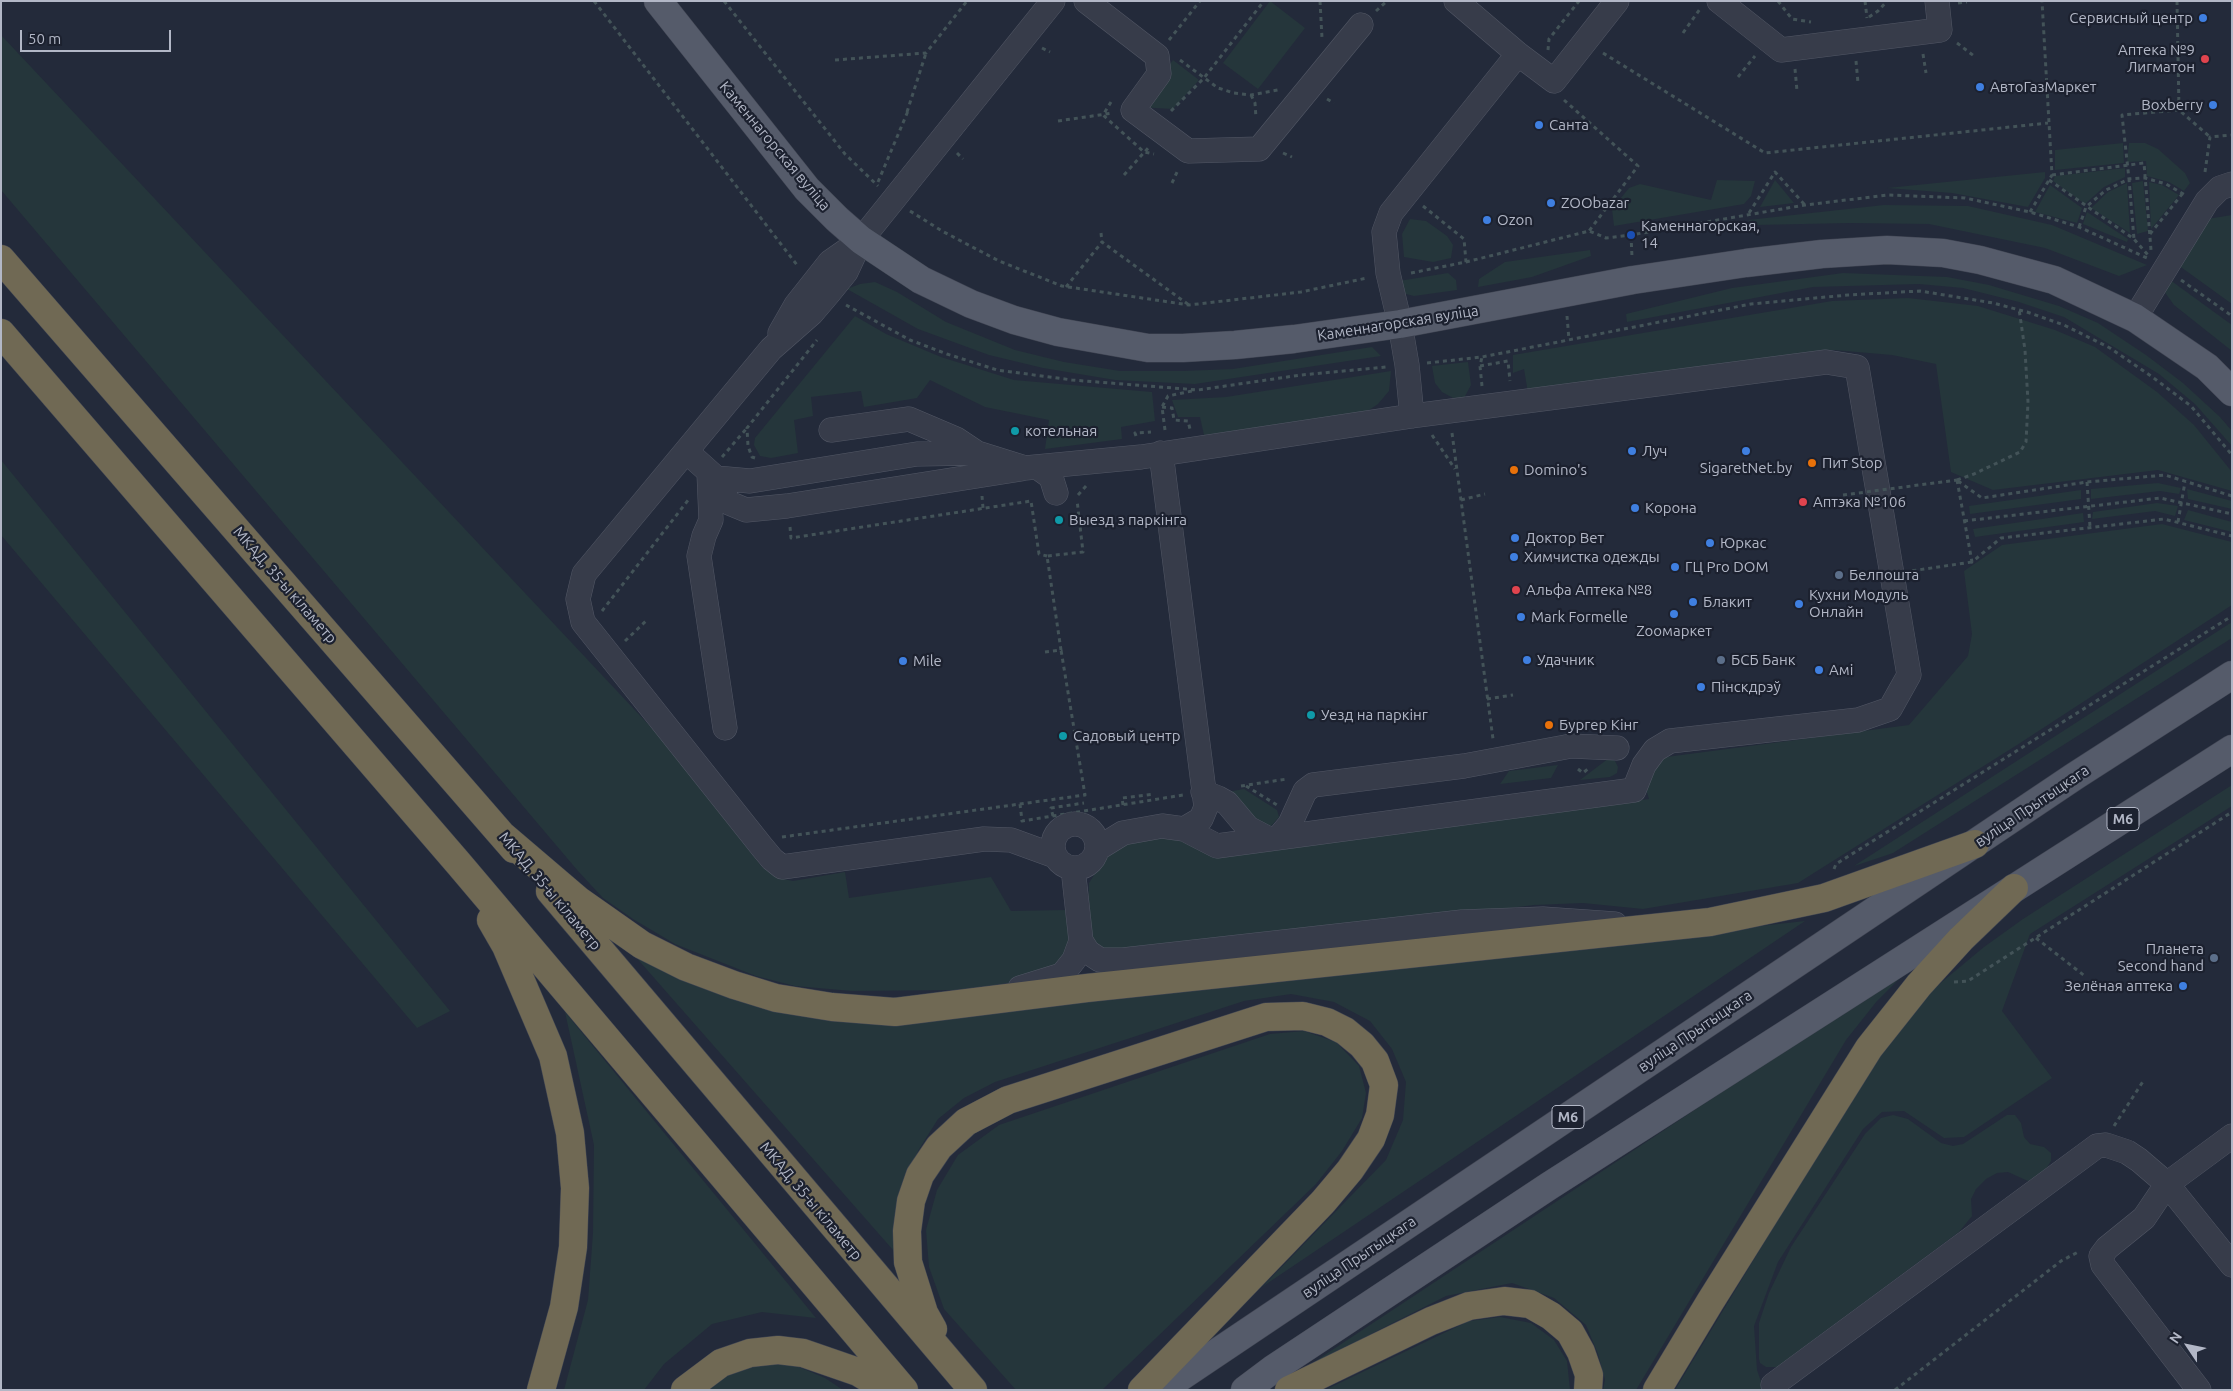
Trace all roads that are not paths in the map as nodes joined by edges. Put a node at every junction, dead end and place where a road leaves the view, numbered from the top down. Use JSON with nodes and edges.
{"nodes":[{"id":1,"x":658,"y":1,"type":"edge"},
{"id":2,"x":1053,"y":1,"type":"edge"},
{"id":3,"x":1086,"y":1,"type":"edge"},
{"id":4,"x":1456,"y":1,"type":"edge"},
{"id":5,"x":1616,"y":1,"type":"edge"},
{"id":6,"x":1720,"y":1,"type":"edge"},
{"id":7,"x":1937,"y":1,"type":"edge"},
{"id":8,"x":1361,"y":25,"type":"dead end"},
{"id":9,"x":1518,"y":54,"type":"junction"},
{"id":10,"x":2232,"y":184,"type":"edge"},
{"id":11,"x":862,"y":240,"type":"junction"},
{"id":12,"x":1,"y":259,"type":"edge"},
{"id":13,"x":2135,"y":318,"type":"junction"},
{"id":14,"x":1400,"y":324,"type":"junction"},
{"id":15,"x":1,"y":333,"type":"edge"},
{"id":16,"x":2232,"y":392,"type":"edge"},
{"id":17,"x":1412,"y":416,"type":"junction"},
{"id":18,"x":922,"y":424,"type":"junction"},
{"id":19,"x":831,"y":430,"type":"dead end"},
{"id":20,"x":687,"y":452,"type":"junction"},
{"id":21,"x":978,"y":453,"type":"junction"},
{"id":22,"x":1161,"y":453,"type":"junction"},
{"id":23,"x":917,"y":454,"type":"junction"},
{"id":24,"x":1031,"y":467,"type":"junction"},
{"id":25,"x":712,"y":476,"type":"junction"},
{"id":26,"x":1056,"y":493,"type":"dead end"},
{"id":27,"x":2232,"y":675,"type":"edge"},
{"id":28,"x":725,"y":728,"type":"dead end"},
{"id":29,"x":1617,"y":748,"type":"dead end"},
{"id":30,"x":2232,"y":750,"type":"edge"},
{"id":31,"x":1203,"y":792,"type":"junction"},
{"id":32,"x":1184,"y":829,"type":"junction"},
{"id":33,"x":503,"y":836,"type":"junction"},
{"id":34,"x":1274,"y":838,"type":"junction"},
{"id":35,"x":1975,"y":844,"type":"junction"},
{"id":36,"x":1097,"y":849,"type":"junction"},
{"id":37,"x":1064,"y":862,"type":"junction"},
{"id":38,"x":459,"y":864,"type":"junction"},
{"id":39,"x":2014,"y":888,"type":"junction"},
{"id":40,"x":1661,"y":927,"type":"junction"},
{"id":41,"x":1081,"y":941,"type":"junction"},
{"id":42,"x":938,"y":1006,"type":"junction"},
{"id":43,"x":2232,"y":1136,"type":"edge"},
{"id":44,"x":2167,"y":1184,"type":"junction"},
{"id":45,"x":2232,"y":1265,"type":"edge"},
{"id":46,"x":955,"y":1369,"type":"junction"},
{"id":47,"x":1773,"y":1384,"type":"dead end"},
{"id":48,"x":541,"y":1390,"type":"edge"},
{"id":49,"x":685,"y":1390,"type":"edge"},
{"id":50,"x":888,"y":1390,"type":"edge"},
{"id":51,"x":904,"y":1390,"type":"edge"},
{"id":52,"x":973,"y":1390,"type":"edge"},
{"id":53,"x":1142,"y":1390,"type":"edge"},
{"id":54,"x":1161,"y":1390,"type":"edge"},
{"id":55,"x":1245,"y":1390,"type":"edge"},
{"id":56,"x":1289,"y":1390,"type":"edge"},
{"id":57,"x":1588,"y":1390,"type":"edge"},
{"id":58,"x":1657,"y":1390,"type":"edge"},
{"id":59,"x":2199,"y":1390,"type":"edge"}],
"edges":[{"from":1,"to":11,"type":"main road","name":"Каменнагорская вуліца"},
{"from":2,"to":11,"type":"lane"},
{"from":3,"to":8,"type":"lane"},
{"from":4,"to":9,"type":"lane"},
{"from":5,"to":9,"type":"lane"},
{"from":6,"to":7,"type":"lane"},
{"from":9,"to":14,"type":"lane"},
{"from":10,"to":13,"type":"lane"},
{"from":11,"to":14,"type":"main road","name":"Каменнагорская вуліца"},
{"from":11,"to":20,"type":"lane"},
{"from":12,"to":33,"type":"highway","name":"МКАД, 35-ы кіламетр"},
{"from":13,"to":14,"type":"main road","name":"Каменнагорская вуліца"},
{"from":13,"to":16,"type":"main road","name":"Каменнагорская вуліца"},
{"from":14,"to":17,"type":"lane"},
{"from":15,"to":38,"type":"highway"},
{"from":17,"to":22,"type":"lane"},
{"from":17,"to":34,"type":"lane"},
{"from":18,"to":19,"type":"lane"},
{"from":18,"to":21,"type":"lane"},
{"from":18,"to":23,"type":"lane"},
{"from":20,"to":25,"type":"lane"},
{"from":20,"to":37,"type":"lane"},
{"from":21,"to":23,"type":"lane"},
{"from":21,"to":24,"type":"lane"},
{"from":22,"to":24,"type":"lane"},
{"from":22,"to":31,"type":"lane"},
{"from":23,"to":25,"type":"lane"},
{"from":24,"to":25,"type":"lane"},
{"from":24,"to":26,"type":"lane"},
{"from":25,"to":28,"type":"lane"},
{"from":27,"to":35,"type":"main road","name":"вуліца Прытыцкага","number":"М6"},
{"from":29,"to":34,"type":"lane"},
{"from":30,"to":39,"type":"main road","number":"М6"},
{"from":31,"to":32,"type":"lane"},
{"from":31,"to":34,"type":"lane"},
{"from":32,"to":34,"type":"lane"},
{"from":32,"to":36,"type":"lane"},
{"from":33,"to":42,"type":"highway"},
{"from":33,"to":46,"type":"highway","name":"МКАД, 35-ы кіламетр"},
{"from":35,"to":40,"type":"highway"},
{"from":35,"to":54,"type":"main road","name":"вуліца Прытыцкага","number":"М6"},
{"from":36,"to":37,"type":"lane"},
{"from":36,"to":37,"type":"lane"},
{"from":37,"to":41,"type":"lane"},
{"from":38,"to":48,"type":"highway"},
{"from":38,"to":51,"type":"highway"},
{"from":39,"to":55,"type":"main road","number":"М6"},
{"from":39,"to":58,"type":"highway"},
{"from":40,"to":41,"type":"lane"},
{"from":40,"to":42,"type":"highway"},
{"from":41,"to":42,"type":"lane"},
{"from":43,"to":44,"type":"lane"},
{"from":44,"to":45,"type":"lane"},
{"from":44,"to":47,"type":"lane"},
{"from":44,"to":59,"type":"lane"},
{"from":46,"to":52,"type":"highway","name":"МКАД, 35-ы кіламетр"},
{"from":46,"to":53,"type":"highway"},
{"from":49,"to":50,"type":"highway"},
{"from":56,"to":57,"type":"highway"}]}
